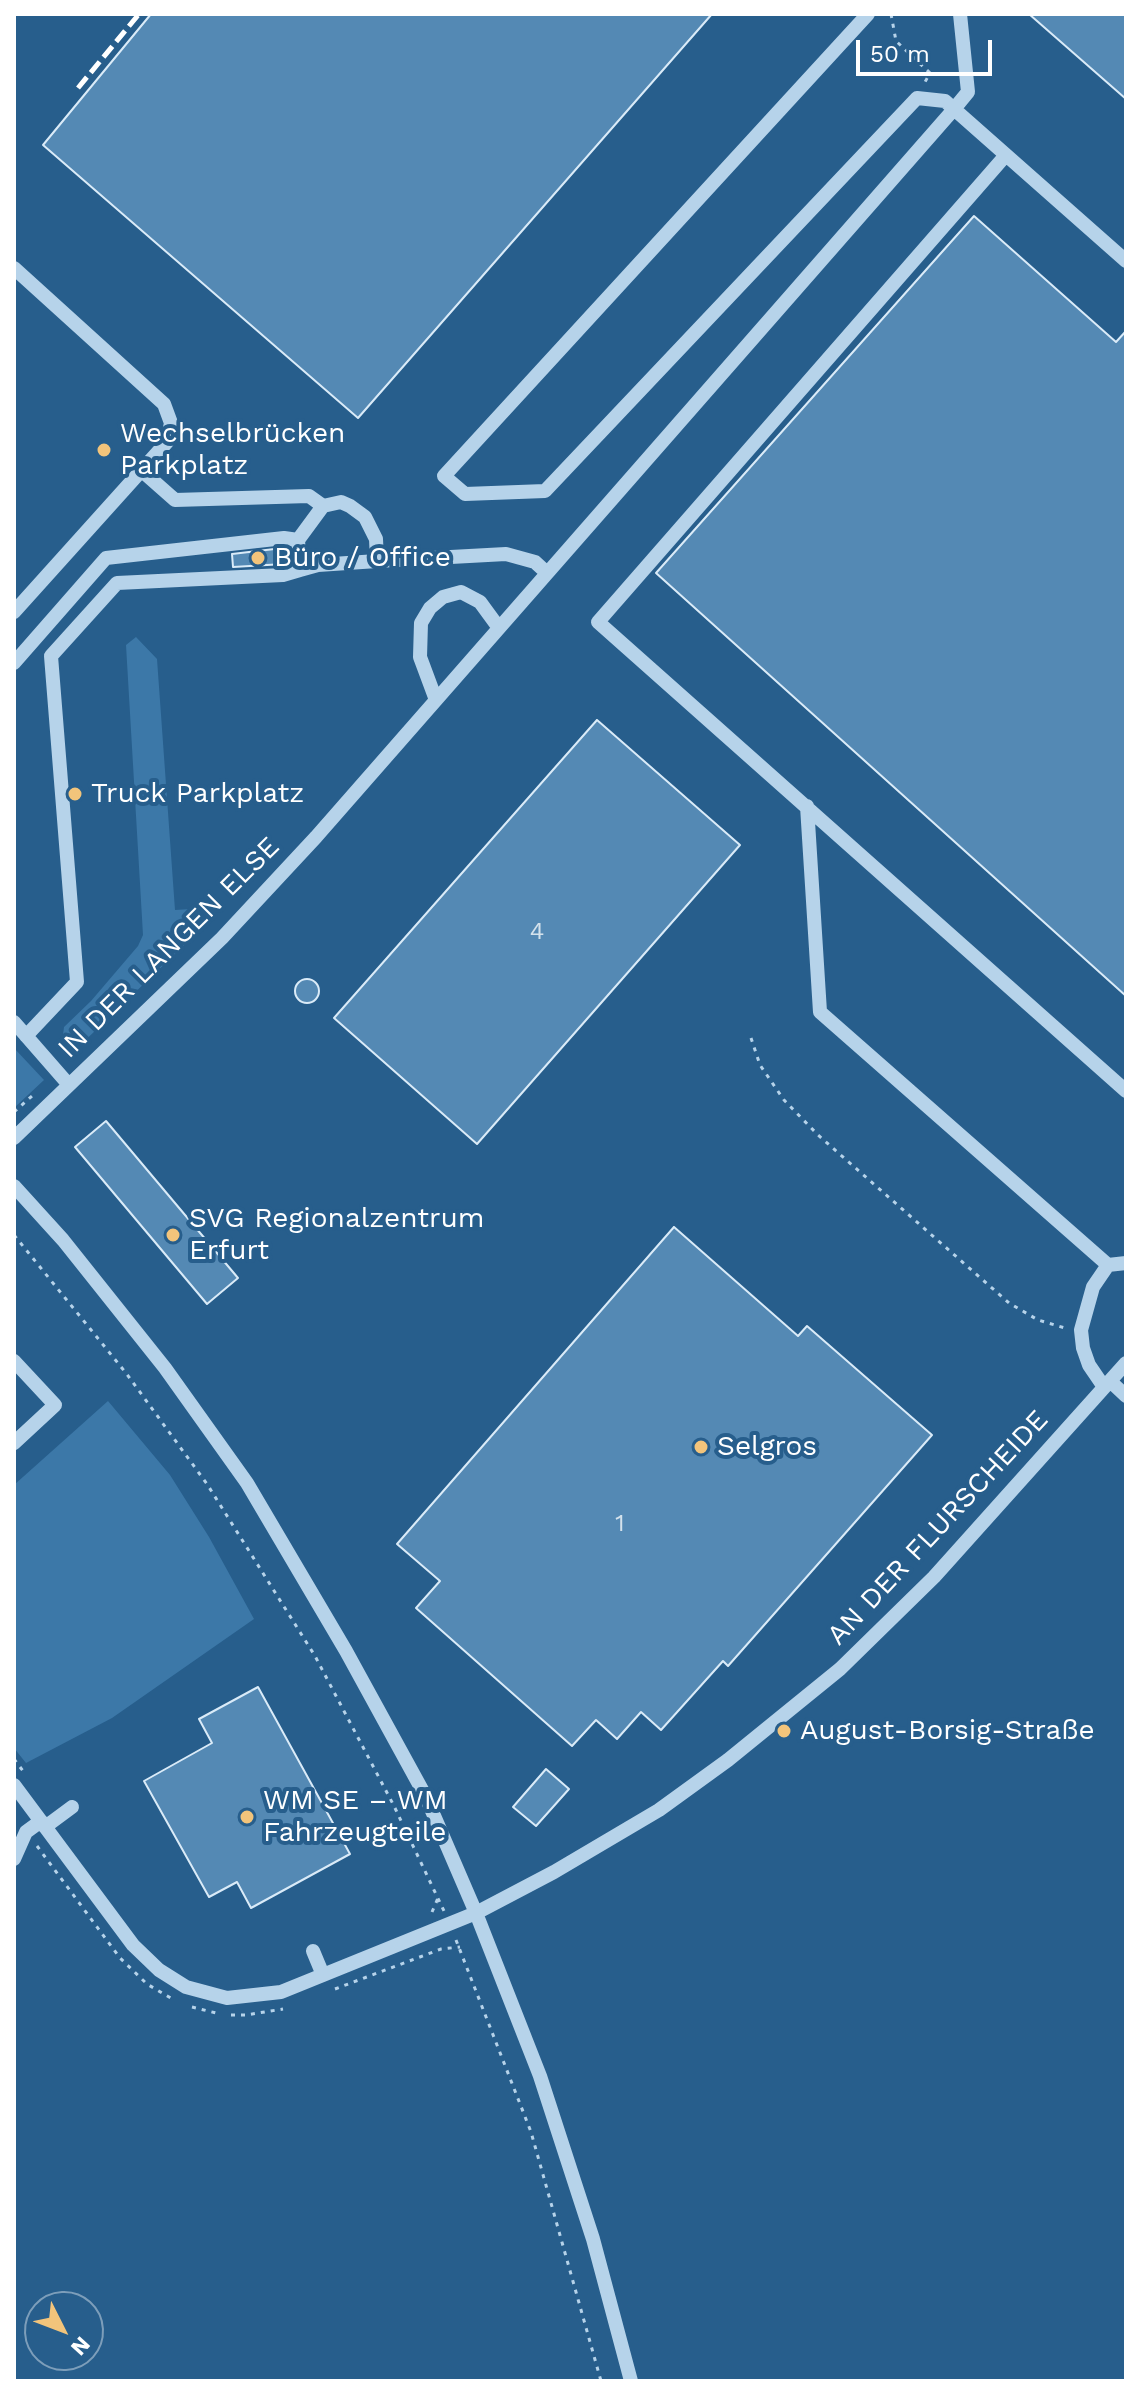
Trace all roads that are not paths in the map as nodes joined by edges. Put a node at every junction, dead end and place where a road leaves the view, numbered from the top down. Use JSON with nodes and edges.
{"nodes":[{"id":1,"x":868,"y":14,"type":"edge"},
{"id":2,"x":960,"y":14,"type":"edge"},
{"id":3,"x":954,"y":109,"type":"junction"},
{"id":4,"x":1006,"y":155,"type":"junction"},
{"id":5,"x":1126,"y":261,"type":"edge"},
{"id":6,"x":14,"y":268,"type":"edge"},
{"id":7,"x":141,"y":470,"type":"junction"},
{"id":8,"x":323,"y":506,"type":"junction"},
{"id":9,"x":298,"y":540,"type":"junction"},
{"id":10,"x":377,"y":561,"type":"junction"},
{"id":11,"x":300,"y":570,"type":"junction"},
{"id":12,"x":547,"y":573,"type":"junction"},
{"id":13,"x":14,"y":612,"type":"edge"},
{"id":14,"x":499,"y":628,"type":"junction"},
{"id":15,"x":14,"y":663,"type":"edge"},
{"id":16,"x":436,"y":700,"type":"junction"},
{"id":17,"x":807,"y":806,"type":"junction"},
{"id":18,"x":14,"y":1022,"type":"edge"},
{"id":19,"x":26,"y":1036,"type":"junction"},
{"id":20,"x":69,"y":1085,"type":"junction"},
{"id":21,"x":1126,"y":1091,"type":"edge"},
{"id":22,"x":14,"y":1138,"type":"edge"},
{"id":23,"x":14,"y":1186,"type":"edge"},
{"id":24,"x":1126,"y":1263,"type":"edge"},
{"id":25,"x":1108,"y":1265,"type":"junction"},
{"id":26,"x":14,"y":1361,"type":"edge"},
{"id":27,"x":1126,"y":1363,"type":"edge"},
{"id":28,"x":1107,"y":1384,"type":"junction"},
{"id":29,"x":1126,"y":1396,"type":"edge"},
{"id":30,"x":14,"y":1443,"type":"edge"},
{"id":31,"x":14,"y":1785,"type":"edge"},
{"id":32,"x":72,"y":1807,"type":"dead end"},
{"id":33,"x":43,"y":1824,"type":"junction"},
{"id":34,"x":14,"y":1859,"type":"edge"},
{"id":35,"x":476,"y":1913,"type":"junction"},
{"id":36,"x":313,"y":1951,"type":"dead end"},
{"id":37,"x":323,"y":1975,"type":"junction"},
{"id":38,"x":631,"y":2381,"type":"edge"}],
"edges":[{"from":1,"to":3,"type":"street"},
{"from":2,"to":3,"type":"street"},
{"from":3,"to":4,"type":"street"},
{"from":3,"to":12,"type":"street","name":"IN DER LANGEN ELSE"},
{"from":4,"to":5,"type":"street"},
{"from":4,"to":17,"type":"street"},
{"from":6,"to":7,"type":"street"},
{"from":7,"to":8,"type":"street"},
{"from":7,"to":13,"type":"street"},
{"from":8,"to":9,"type":"street"},
{"from":8,"to":10,"type":"street"},
{"from":9,"to":11,"type":"street"},
{"from":9,"to":15,"type":"street"},
{"from":10,"to":11,"type":"street"},
{"from":10,"to":12,"type":"street"},
{"from":11,"to":19,"type":"street"},
{"from":12,"to":14,"type":"street","name":"IN DER LANGEN ELSE"},
{"from":14,"to":16,"type":"street","name":"IN DER LANGEN ELSE"},
{"from":14,"to":16,"type":"street"},
{"from":16,"to":20,"type":"street","name":"IN DER LANGEN ELSE"},
{"from":17,"to":21,"type":"street"},
{"from":17,"to":25,"type":"street"},
{"from":18,"to":19,"type":"street"},
{"from":19,"to":20,"type":"street"},
{"from":20,"to":22,"type":"street","name":"IN DER LANGEN ELSE"},
{"from":23,"to":35,"type":"street"},
{"from":24,"to":25,"type":"street"},
{"from":25,"to":28,"type":"street"},
{"from":26,"to":30,"type":"street"},
{"from":27,"to":28,"type":"street","name":"AN DER FLURSCHEIDE"},
{"from":28,"to":29,"type":"street"},
{"from":28,"to":35,"type":"street","name":"AN DER FLURSCHEIDE"},
{"from":31,"to":33,"type":"street","name":"AN DER FLURSCHEIDE"},
{"from":32,"to":33,"type":"street"},
{"from":33,"to":34,"type":"street"},
{"from":33,"to":37,"type":"street","name":"AN DER FLURSCHEIDE"},
{"from":35,"to":37,"type":"street","name":"AN DER FLURSCHEIDE"},
{"from":35,"to":38,"type":"street"},
{"from":36,"to":37,"type":"street"}]}
